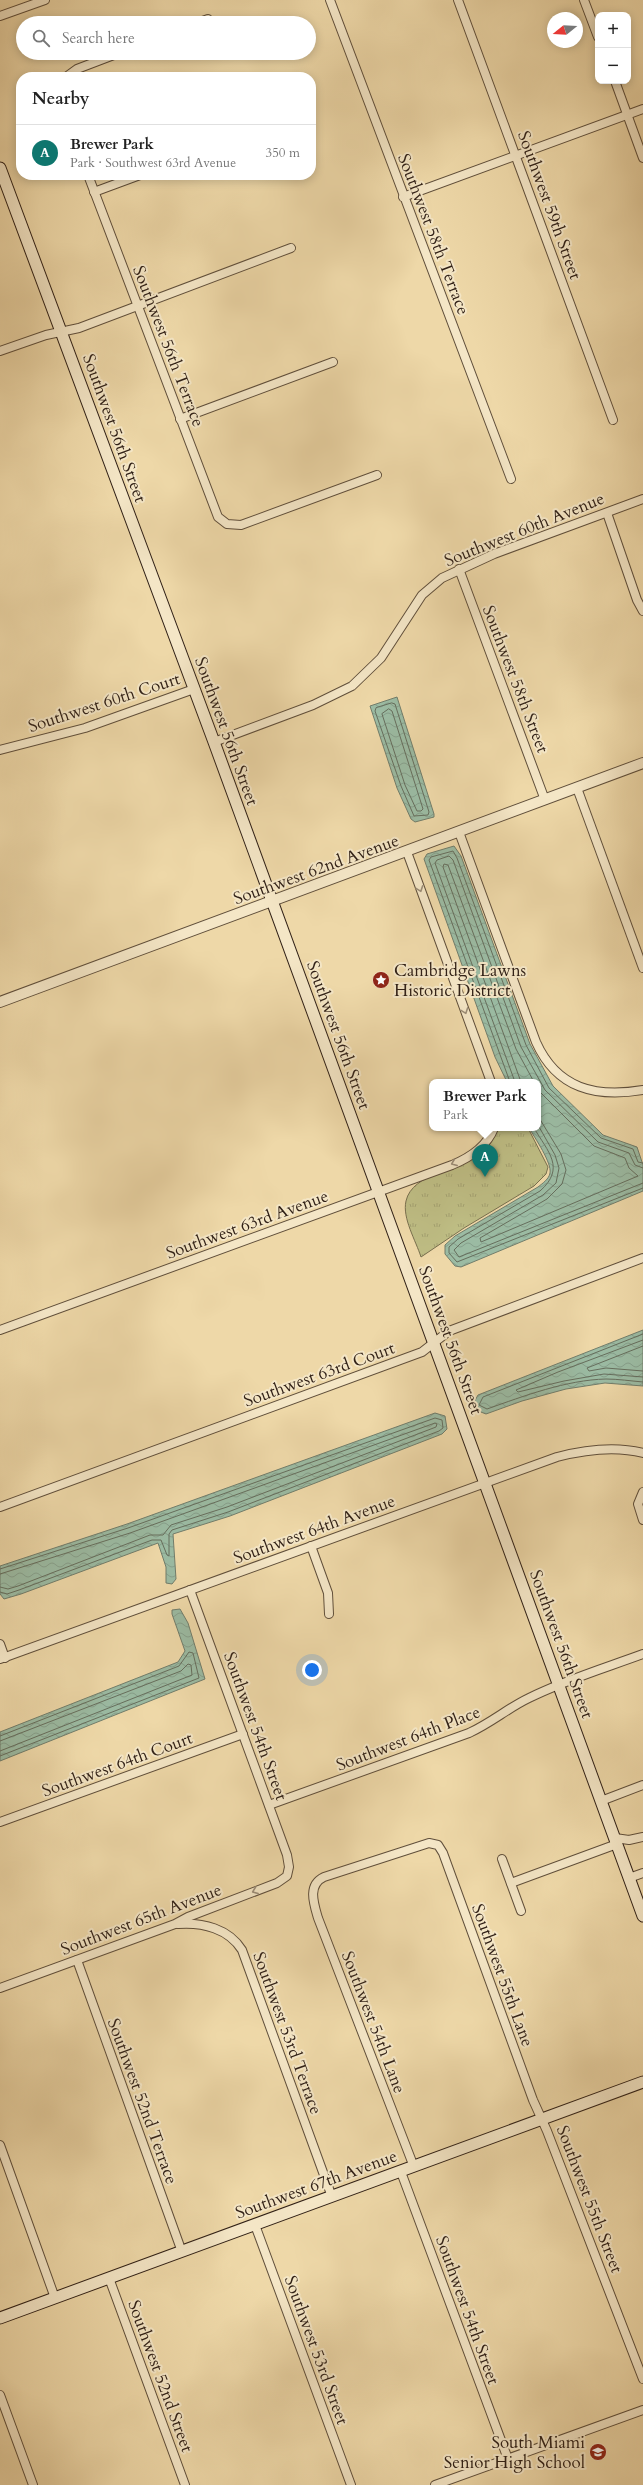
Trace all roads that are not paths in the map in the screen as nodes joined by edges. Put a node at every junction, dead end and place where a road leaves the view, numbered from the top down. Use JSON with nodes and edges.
{"nodes":[{"id":1,"x":45,"y":0,"type":"edge"},
{"id":2,"x":330,"y":0,"type":"edge"},
{"id":3,"x":458,"y":0,"type":"edge"},
{"id":4,"x":584,"y":0,"type":"edge"},
{"id":5,"x":0,"y":16,"type":"edge"},
{"id":6,"x":595,"y":29,"type":"edge"},
{"id":7,"x":100,"y":60,"type":"edge"},
{"id":8,"x":74,"y":72,"type":"edge"},
{"id":9,"x":616,"y":84,"type":"edge"},
{"id":10,"x":643,"y":109,"type":"edge"},
{"id":11,"x":627,"y":115,"type":"junction"},
{"id":12,"x":517,"y":155,"type":"junction"},
{"id":13,"x":643,"y":158,"type":"edge"},
{"id":14,"x":0,"y":168,"type":"edge"},
{"id":15,"x":90,"y":180,"type":"edge"},
{"id":16,"x":126,"y":180,"type":"edge"},
{"id":17,"x":94,"y":192,"type":"junction"},
{"id":18,"x":403,"y":197,"type":"junction"},
{"id":19,"x":291,"y":248,"type":"dead end"},
{"id":20,"x":138,"y":306,"type":"junction"},
{"id":21,"x":61,"y":331,"type":"junction"},
{"id":22,"x":0,"y":352,"type":"edge"},
{"id":23,"x":333,"y":362,"type":"dead end"},
{"id":24,"x":180,"y":419,"type":"junction"},
{"id":25,"x":613,"y":420,"type":"dead end"},
{"id":26,"x":377,"y":475,"type":"dead end"},
{"id":27,"x":511,"y":479,"type":"dead end"},
{"id":28,"x":643,"y":499,"type":"edge"},
{"id":29,"x":607,"y":513,"type":"junction"},
{"id":30,"x":459,"y":569,"type":"junction"},
{"id":31,"x":643,"y":611,"type":"edge"},
{"id":32,"x":194,"y":688,"type":"junction"},
{"id":33,"x":214,"y":742,"type":"junction"},
{"id":34,"x":0,"y":750,"type":"edge"},
{"id":35,"x":643,"y":763,"type":"edge"},
{"id":36,"x":577,"y":788,"type":"junction"},
{"id":37,"x":545,"y":800,"type":"junction"},
{"id":38,"x":459,"y":832,"type":"junction"},
{"id":39,"x":406,"y":852,"type":"junction"},
{"id":40,"x":272,"y":902,"type":"junction"},
{"id":41,"x":643,"y":968,"type":"edge"},
{"id":42,"x":0,"y":1002,"type":"edge"},
{"id":43,"x":490,"y":1079,"type":"edge"},
{"id":44,"x":643,"y":1090,"type":"edge"},
{"id":45,"x":493,"y":1131,"type":"edge"},
{"id":46,"x":379,"y":1191,"type":"junction"},
{"id":47,"x":643,"y":1258,"type":"edge"},
{"id":48,"x":0,"y":1330,"type":"edge"},
{"id":49,"x":434,"y":1343,"type":"junction"},
{"id":50,"x":643,"y":1453,"type":"edge"},
{"id":51,"x":485,"y":1482,"type":"junction"},
{"id":52,"x":643,"y":1492,"type":"edge"},
{"id":53,"x":0,"y":1507,"type":"edge"},
{"id":54,"x":643,"y":1520,"type":"edge"},
{"id":55,"x":311,"y":1546,"type":"junction"},
{"id":56,"x":190,"y":1590,"type":"junction"},
{"id":57,"x":329,"y":1614,"type":"dead end"},
{"id":58,"x":0,"y":1644,"type":"edge"},
{"id":59,"x":643,"y":1654,"type":"edge"},
{"id":60,"x":2,"y":1658,"type":"edge"},
{"id":61,"x":559,"y":1685,"type":"junction"},
{"id":62,"x":243,"y":1734,"type":"junction"},
{"id":63,"x":643,"y":1786,"type":"edge"},
{"id":64,"x":601,"y":1801,"type":"junction"},
{"id":65,"x":269,"y":1805,"type":"junction"},
{"id":66,"x":0,"y":1822,"type":"edge"},
{"id":67,"x":643,"y":1837,"type":"edge"},
{"id":68,"x":616,"y":1841,"type":"junction"},
{"id":69,"x":434,"y":1843,"type":"joint"},
{"id":70,"x":502,"y":1860,"type":"dead end"},
{"id":71,"x":288,"y":1873,"type":"joint"},
{"id":72,"x":643,"y":1873,"type":"edge"},
{"id":73,"x":629,"y":1878,"type":"junction"},
{"id":74,"x":511,"y":1883,"type":"junction"},
{"id":75,"x":520,"y":1911,"type":"dead end"},
{"id":76,"x":643,"y":1916,"type":"edge"},
{"id":77,"x":176,"y":1924,"type":"junction"},
{"id":78,"x":77,"y":1960,"type":"junction"},
{"id":79,"x":0,"y":1987,"type":"edge"},
{"id":80,"x":643,"y":2082,"type":"edge"},
{"id":81,"x":542,"y":2120,"type":"junction"},
{"id":82,"x":0,"y":2145,"type":"edge"},
{"id":83,"x":414,"y":2167,"type":"junction"},
{"id":84,"x":401,"y":2172,"type":"junction"},
{"id":85,"x":332,"y":2197,"type":"junction"},
{"id":86,"x":255,"y":2225,"type":"junction"},
{"id":87,"x":182,"y":2252,"type":"junction"},
{"id":88,"x":109,"y":2278,"type":"junction"},
{"id":89,"x":55,"y":2298,"type":"junction"},
{"id":90,"x":0,"y":2318,"type":"edge"},
{"id":91,"x":643,"y":2379,"type":"edge"},
{"id":92,"x":0,"y":2395,"type":"edge"},
{"id":93,"x":643,"y":2410,"type":"edge"},
{"id":94,"x":508,"y":2459,"type":"junction"},
{"id":95,"x":33,"y":2485,"type":"edge"},
{"id":96,"x":185,"y":2485,"type":"edge"},
{"id":97,"x":351,"y":2485,"type":"edge"},
{"id":98,"x":435,"y":2485,"type":"edge"}],
"edges":[{"from":1,"to":5,"type":"street"},
{"from":2,"to":18,"type":"street","name":"Southwest 58th Terrace"},
{"from":3,"to":12,"type":"street","name":"Southwest 59th Street"},
{"from":4,"to":6,"type":"street"},
{"from":7,"to":8,"type":"street"},
{"from":9,"to":11,"type":"street"},
{"from":10,"to":11,"type":"street"},
{"from":11,"to":12,"type":"street"},
{"from":11,"to":13,"type":"street"},
{"from":12,"to":18,"type":"street"},
{"from":12,"to":25,"type":"street","name":"Southwest 59th Street"},
{"from":14,"to":21,"type":"main road","name":"Southwest 56th Street"},
{"from":15,"to":17,"type":"street","name":"Southwest 56th Terrace"},
{"from":16,"to":17,"type":"street"},
{"from":17,"to":20,"type":"street","name":"Southwest 56th Terrace"},
{"from":18,"to":27,"type":"street","name":"Southwest 58th Terrace"},
{"from":19,"to":20,"type":"street"},
{"from":20,"to":21,"type":"street"},
{"from":20,"to":24,"type":"street","name":"Southwest 56th Terrace"},
{"from":21,"to":22,"type":"street"},
{"from":21,"to":32,"type":"main road","name":"Southwest 56th Street"},
{"from":23,"to":24,"type":"street"},
{"from":24,"to":26,"type":"street","name":"Southwest 56th Terrace"},
{"from":28,"to":29,"type":"street","name":"Southwest 60th Avenue"},
{"from":29,"to":30,"type":"street","name":"Southwest 60th Avenue"},
{"from":29,"to":31,"type":"street"},
{"from":30,"to":33,"type":"street","name":"Southwest 60th Avenue"},
{"from":30,"to":37,"type":"street","name":"Southwest 58th Street"},
{"from":32,"to":33,"type":"main road","name":"Southwest 56th Street"},
{"from":32,"to":34,"type":"street","name":"Southwest 60th Court"},
{"from":33,"to":40,"type":"main road","name":"Southwest 56th Street"},
{"from":35,"to":36,"type":"street","name":"Southwest 62nd Avenue"},
{"from":36,"to":37,"type":"street","name":"Southwest 62nd Avenue"},
{"from":36,"to":41,"type":"street"},
{"from":37,"to":38,"type":"street","name":"Southwest 62nd Avenue"},
{"from":38,"to":39,"type":"street","name":"Southwest 62nd Avenue"},
{"from":38,"to":44,"type":"street"},
{"from":39,"to":40,"type":"street","name":"Southwest 62nd Avenue"},
{"from":39,"to":43,"type":"street","one_way":true},
{"from":40,"to":42,"type":"street","name":"Southwest 62nd Avenue"},
{"from":40,"to":46,"type":"main road","name":"Southwest 56th Street"},
{"from":45,"to":46,"type":"street","name":"Southwest 63rd Avenue","one_way":true},
{"from":46,"to":48,"type":"street","name":"Southwest 63rd Avenue"},
{"from":46,"to":49,"type":"main road","name":"Southwest 56th Street"},
{"from":47,"to":49,"type":"street","name":"Southwest 63rd Court"},
{"from":49,"to":51,"type":"main road","name":"Southwest 56th Street"},
{"from":49,"to":53,"type":"street","name":"Southwest 63rd Court"},
{"from":50,"to":51,"type":"street","name":"Southwest 64th Avenue"},
{"from":51,"to":55,"type":"street","name":"Southwest 64th Avenue"},
{"from":51,"to":61,"type":"main road","name":"Southwest 56th Street"},
{"from":52,"to":54,"type":"street"},
{"from":55,"to":56,"type":"street","name":"Southwest 64th Avenue"},
{"from":55,"to":57,"type":"street"},
{"from":56,"to":60,"type":"street","name":"Southwest 64th Avenue"},
{"from":56,"to":62,"type":"street","name":"Southwest 54th Street"},
{"from":58,"to":60,"type":"street"},
{"from":59,"to":61,"type":"street","name":"Southwest 64th Place"},
{"from":61,"to":64,"type":"main road","name":"Southwest 56th Street"},
{"from":61,"to":65,"type":"street","name":"Southwest 64th Place"},
{"from":62,"to":65,"type":"street","name":"Southwest 54th Street"},
{"from":62,"to":66,"type":"street","name":"Southwest 64th Court"},
{"from":63,"to":64,"type":"street"},
{"from":64,"to":68,"type":"main road","name":"Southwest 56th Street"},
{"from":65,"to":71,"type":"street","name":"Southwest 54th Street"},
{"from":67,"to":68,"type":"street"},
{"from":68,"to":73,"type":"main road","name":"Southwest 56th Street"},
{"from":68,"to":74,"type":"street"},
{"from":69,"to":81,"type":"street","name":"Southwest 55th Lane"},
{"from":69,"to":83,"type":"street","name":"Southwest 54th Lane"},
{"from":70,"to":74,"type":"street"},
{"from":71,"to":77,"type":"street","name":"Southwest 65th Avenue","one_way":true},
{"from":72,"to":73,"type":"street"},
{"from":73,"to":76,"type":"main road","name":"Southwest 56th Street"},
{"from":74,"to":75,"type":"street"},
{"from":77,"to":78,"type":"street","name":"Southwest 65th Avenue"},
{"from":77,"to":85,"type":"street","name":"Southwest 53rd Terrace"},
{"from":78,"to":79,"type":"street","name":"Southwest 65th Avenue"},
{"from":78,"to":87,"type":"street","name":"Southwest 52nd Terrace"},
{"from":80,"to":81,"type":"main road","name":"Southwest 67th Avenue"},
{"from":81,"to":83,"type":"main road","name":"Southwest 67th Avenue"},
{"from":81,"to":91,"type":"street","name":"Southwest 55th Street"},
{"from":82,"to":89,"type":"street"},
{"from":83,"to":84,"type":"main road","name":"Southwest 67th Avenue"},
{"from":84,"to":85,"type":"main road","name":"Southwest 67th Avenue"},
{"from":84,"to":94,"type":"street","name":"Southwest 54th Street"},
{"from":85,"to":86,"type":"main road","name":"Southwest 67th Avenue"},
{"from":86,"to":87,"type":"main road","name":"Southwest 67th Avenue"},
{"from":86,"to":97,"type":"street","name":"Southwest 53rd Street"},
{"from":87,"to":88,"type":"main road","name":"Southwest 67th Avenue"},
{"from":88,"to":89,"type":"main road","name":"Southwest 67th Avenue"},
{"from":88,"to":96,"type":"street","name":"Southwest 52nd Street"},
{"from":89,"to":90,"type":"main road","name":"Southwest 67th Avenue"},
{"from":92,"to":95,"type":"street"},
{"from":93,"to":94,"type":"street"},
{"from":94,"to":98,"type":"street"}]}
